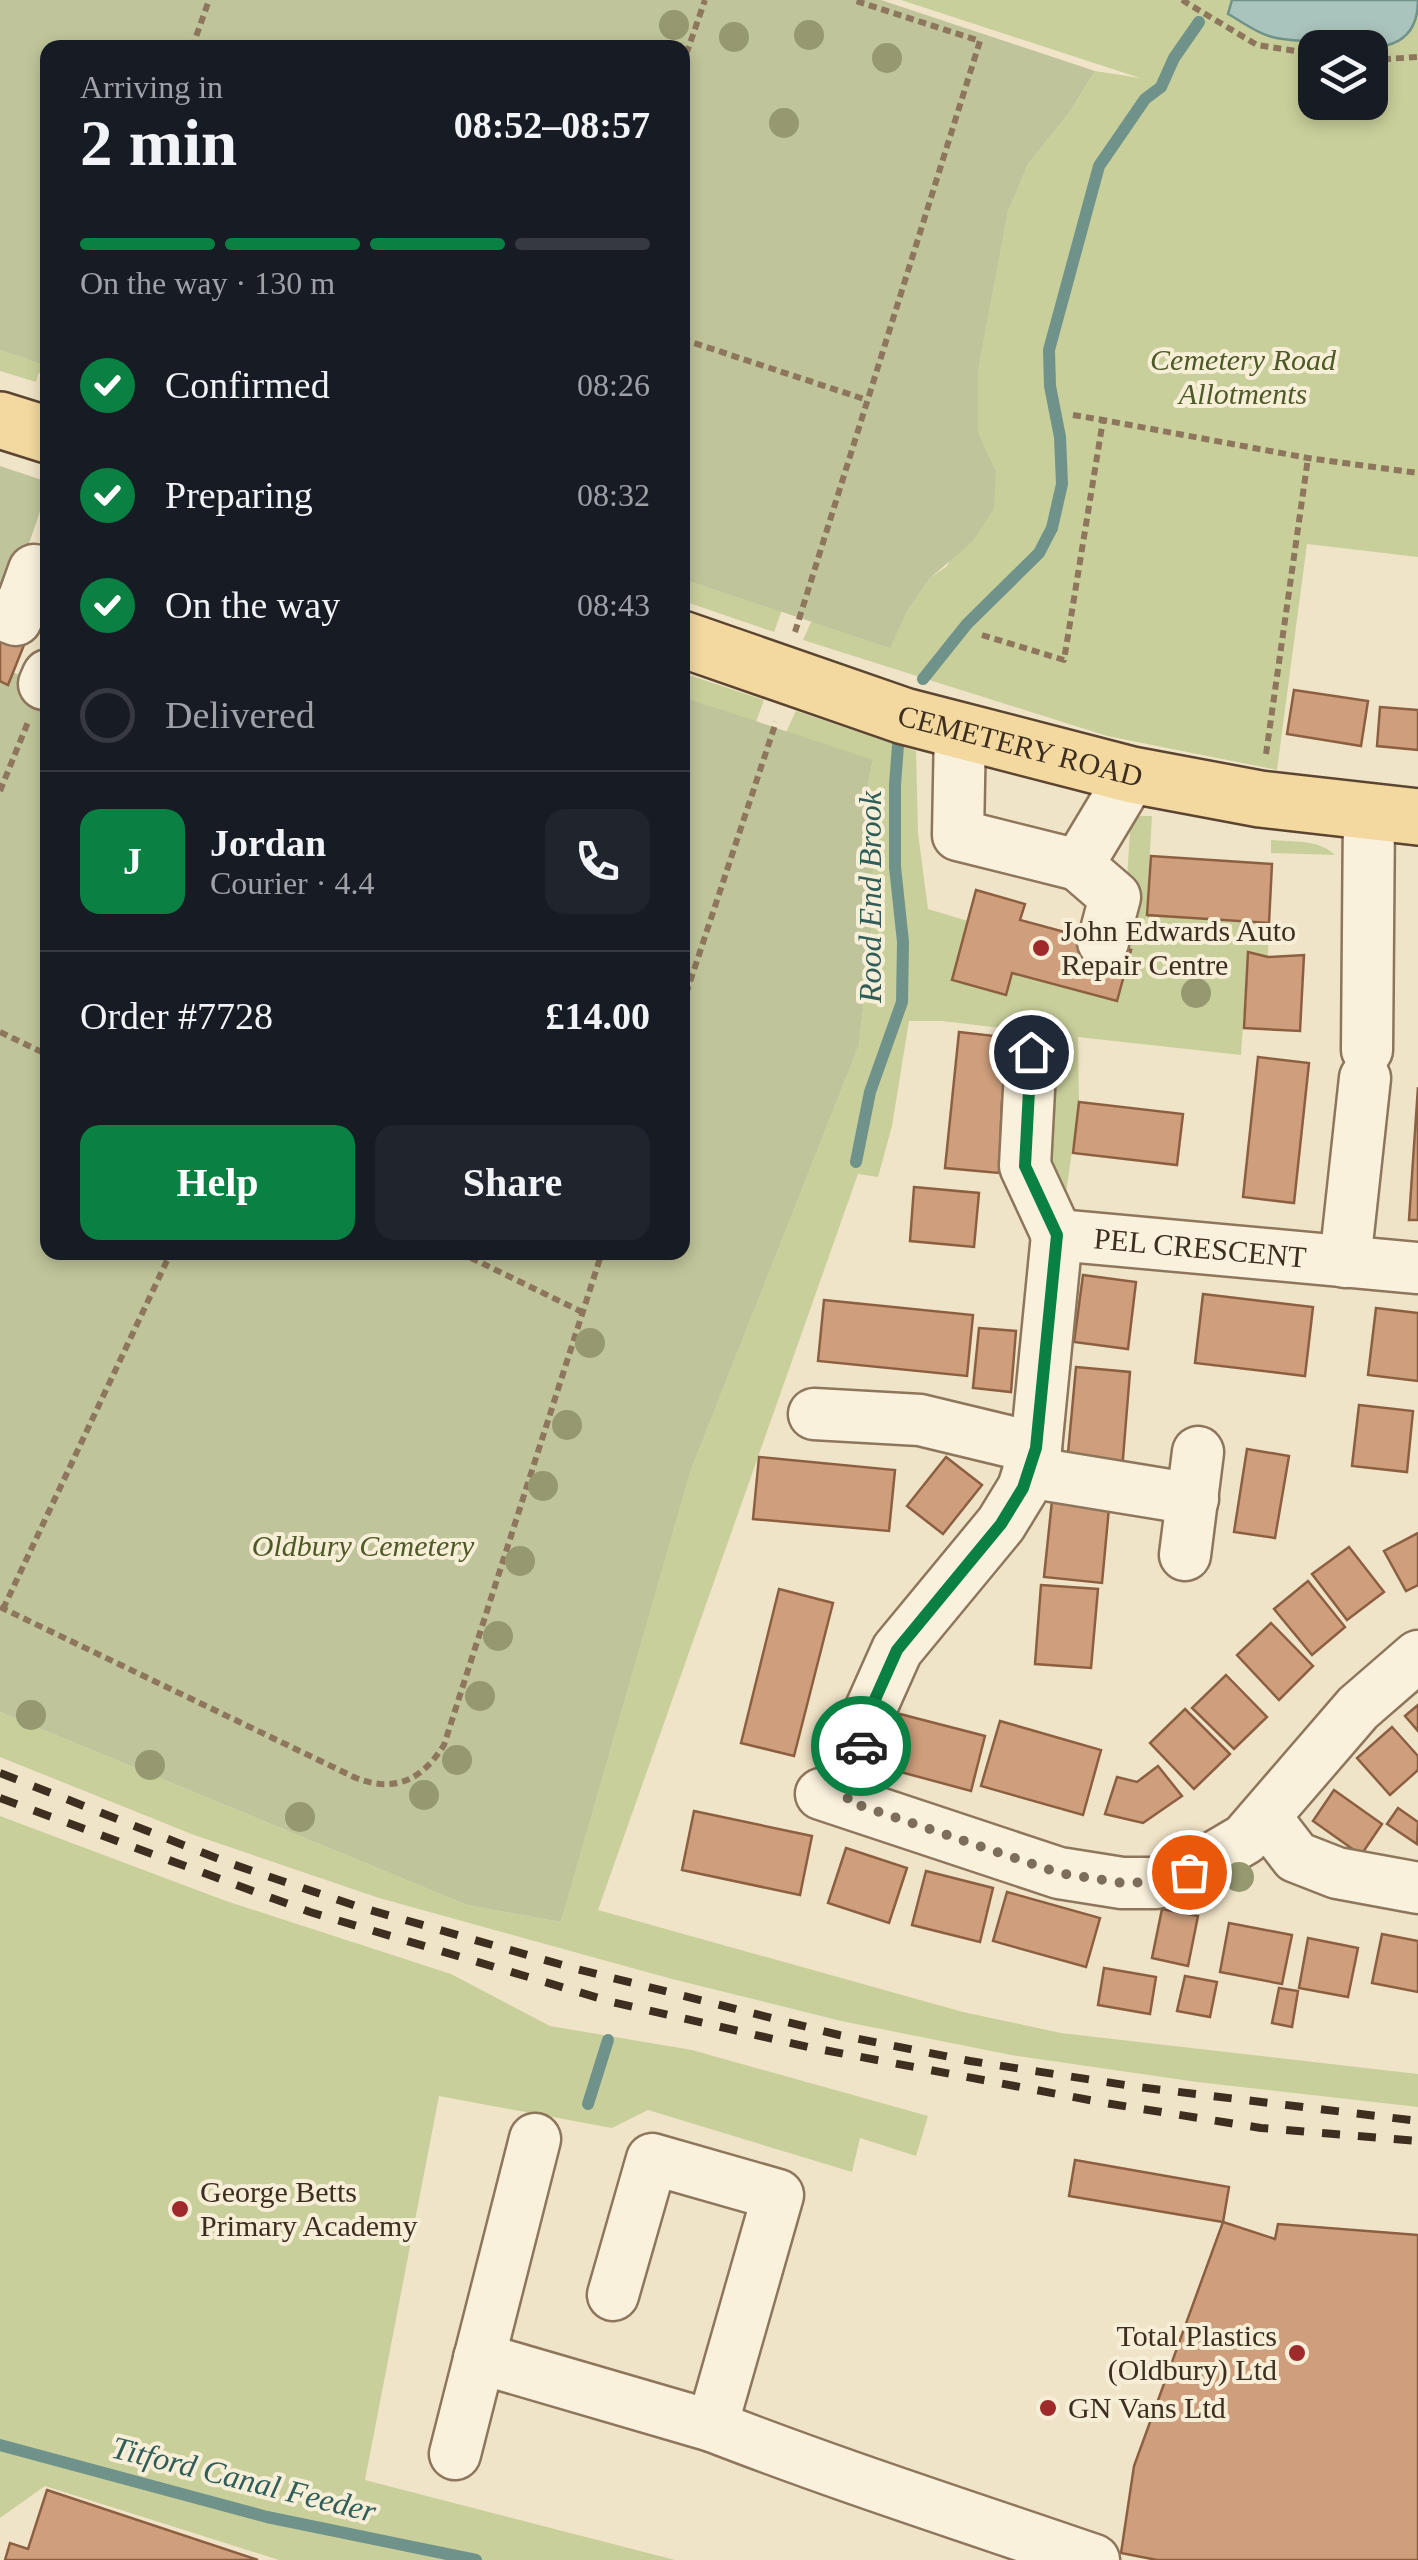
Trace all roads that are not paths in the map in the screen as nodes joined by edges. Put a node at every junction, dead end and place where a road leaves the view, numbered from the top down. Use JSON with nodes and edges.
{"nodes":[{"id":1,"x":0,"y":420,"type":"edge"},
{"id":2,"x":40,"y":432,"type":"edge"},
{"id":3,"x":40,"y":567,"type":"edge"},
{"id":4,"x":0,"y":614,"type":"edge"},
{"id":5,"x":690,"y":642,"type":"edge"},
{"id":6,"x":960,"y":730,"type":"junction"},
{"id":7,"x":1132,"y":775,"type":"junction"},
{"id":8,"x":1393,"y":815,"type":"edge"},
{"id":9,"x":1078,"y":864,"type":"junction"},
{"id":10,"x":1103,"y":942,"type":"dead end"},
{"id":11,"x":1031,"y":1052,"type":"dead end"},
{"id":12,"x":1366,"y":1064,"type":"joint"},
{"id":13,"x":1057,"y":1235,"type":"junction"},
{"id":14,"x":1345,"y":1262,"type":"junction"},
{"id":15,"x":1418,"y":1268,"type":"edge"},
{"id":16,"x":814,"y":1414,"type":"dead end"},
{"id":17,"x":1032,"y":1460,"type":"junction"},
{"id":18,"x":1185,"y":1555,"type":"dead end"},
{"id":19,"x":1418,"y":1656,"type":"edge"},
{"id":20,"x":1266,"y":1818,"type":"junction"},
{"id":21,"x":1418,"y":1888,"type":"edge"},
{"id":22,"x":535,"y":2139,"type":"dead end"},
{"id":23,"x":613,"y":2294,"type":"dead end"},
{"id":24,"x":479,"y":2358,"type":"junction"},
{"id":25,"x":712,"y":2426,"type":"junction"},
{"id":26,"x":455,"y":2454,"type":"dead end"},
{"id":27,"x":1094,"y":2560,"type":"edge"}],
"edges":[{"from":1,"to":2,"type":"main road"},
{"from":3,"to":4,"type":"street"},
{"from":5,"to":6,"type":"main road","name":"CEMETERY ROAD"},
{"from":6,"to":7,"type":"main road","name":"CEMETERY ROAD"},
{"from":6,"to":9,"type":"street"},
{"from":7,"to":8,"type":"main road","name":"CEMETERY ROAD"},
{"from":7,"to":9,"type":"street"},
{"from":8,"to":12,"type":"street","name":"CEMETERY ROAD"},
{"from":9,"to":10,"type":"street"},
{"from":11,"to":13,"type":"street","name":"PEL CRESCENT"},
{"from":12,"to":14,"type":"street","name":"PEL CRESCENT"},
{"from":13,"to":14,"type":"street","name":"PEL CRESCENT"},
{"from":13,"to":17,"type":"street","name":"PEL CRESCENT"},
{"from":14,"to":15,"type":"street","name":"PEL CRESCENT"},
{"from":16,"to":17,"type":"street"},
{"from":17,"to":18,"type":"street"},
{"from":17,"to":20,"type":"street","name":"PEL CRESCENT"},
{"from":19,"to":20,"type":"street","name":"PEL CRESCENT"},
{"from":20,"to":21,"type":"street"},
{"from":22,"to":24,"type":"street"},
{"from":23,"to":25,"type":"street"},
{"from":24,"to":25,"type":"street"},
{"from":24,"to":26,"type":"street"},
{"from":25,"to":27,"type":"street"}]}
